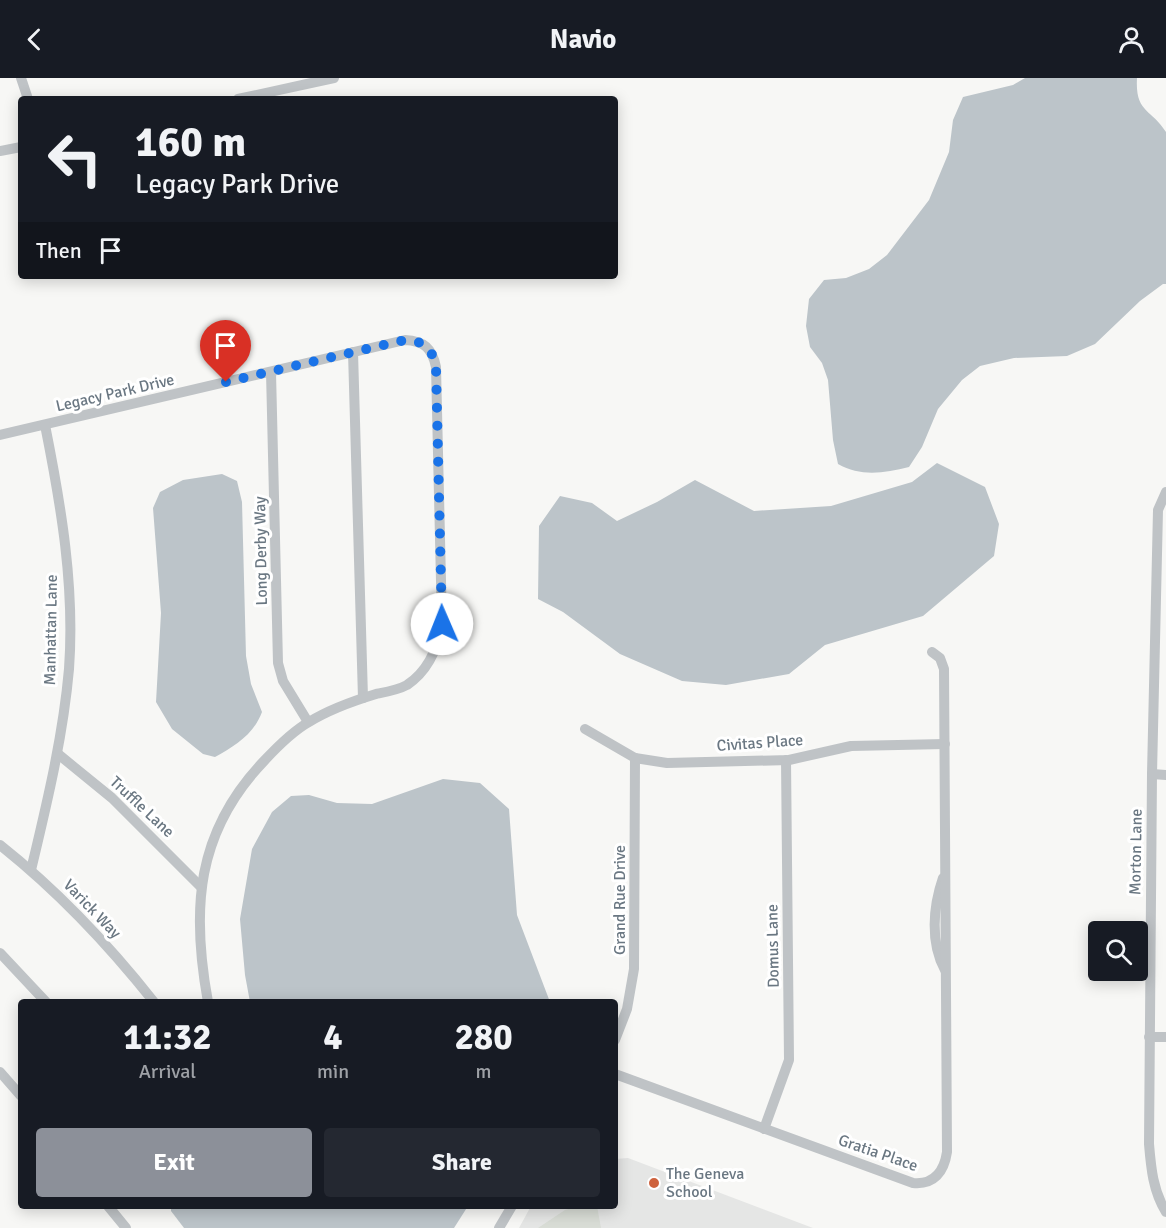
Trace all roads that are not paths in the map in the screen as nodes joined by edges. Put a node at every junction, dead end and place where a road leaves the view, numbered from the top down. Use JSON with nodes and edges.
{"nodes":[{"id":1,"x":21,"y":78,"type":"edge"},
{"id":2,"x":334,"y":78,"type":"edge"},
{"id":3,"x":27,"y":96,"type":"edge"},
{"id":4,"x":252,"y":96,"type":"edge"},
{"id":5,"x":18,"y":148,"type":"edge"},
{"id":6,"x":0,"y":151,"type":"edge"},
{"id":7,"x":353,"y":352,"type":"junction"},
{"id":8,"x":271,"y":372,"type":"junction"},
{"id":9,"x":45,"y":425,"type":"junction"},
{"id":10,"x":0,"y":435,"type":"edge"},
{"id":11,"x":1166,"y":492,"type":"edge"},
{"id":12,"x":932,"y":652,"type":"dead end"},
{"id":13,"x":363,"y":698,"type":"junction"},
{"id":14,"x":308,"y":722,"type":"junction"},
{"id":15,"x":585,"y":729,"type":"dead end"},
{"id":16,"x":945,"y":744,"type":"junction"},
{"id":17,"x":58,"y":754,"type":"junction"},
{"id":18,"x":635,"y":758,"type":"junction"},
{"id":19,"x":786,"y":760,"type":"junction"},
{"id":20,"x":1152,"y":774,"type":"junction"},
{"id":21,"x":1166,"y":775,"type":"edge"},
{"id":22,"x":0,"y":845,"type":"edge"},
{"id":23,"x":31,"y":870,"type":"junction"},
{"id":24,"x":201,"y":887,"type":"junction"},
{"id":25,"x":0,"y":953,"type":"edge"},
{"id":26,"x":43,"y":999,"type":"edge"},
{"id":27,"x":151,"y":999,"type":"edge"},
{"id":28,"x":207,"y":999,"type":"edge"},
{"id":29,"x":618,"y":1032,"type":"edge"},
{"id":30,"x":1149,"y":1037,"type":"junction"},
{"id":31,"x":1166,"y":1037,"type":"edge"},
{"id":32,"x":0,"y":1072,"type":"edge"},
{"id":33,"x":618,"y":1075,"type":"edge"},
{"id":34,"x":18,"y":1093,"type":"edge"},
{"id":35,"x":765,"y":1129,"type":"junction"},
{"id":36,"x":110,"y":1209,"type":"edge"},
{"id":37,"x":510,"y":1209,"type":"edge"},
{"id":38,"x":1166,"y":1212,"type":"edge"},
{"id":39,"x":126,"y":1228,"type":"edge"},
{"id":40,"x":499,"y":1228,"type":"edge"}],
"edges":[{"from":1,"to":3,"type":"street"},
{"from":2,"to":4,"type":"street"},
{"from":5,"to":6,"type":"street"},
{"from":7,"to":8,"type":"street","name":"Legacy Park Drive"},
{"from":7,"to":13,"type":"street"},
{"from":7,"to":13,"type":"street","name":"Legacy Park Drive"},
{"from":8,"to":9,"type":"street","name":"Legacy Park Drive"},
{"from":8,"to":14,"type":"street","name":"Long Derby Way"},
{"from":9,"to":10,"type":"street","name":"Legacy Park Drive"},
{"from":9,"to":17,"type":"street","name":"Manhattan Lane"},
{"from":11,"to":20,"type":"street","name":"Morton Lane"},
{"from":12,"to":16,"type":"street","name":"Gratia Place"},
{"from":13,"to":14,"type":"street","name":"Legacy Park Drive"},
{"from":14,"to":24,"type":"street","name":"Legacy Park Drive"},
{"from":15,"to":18,"type":"street","name":"Civitas Place"},
{"from":16,"to":19,"type":"street","name":"Civitas Place"},
{"from":16,"to":35,"type":"street","name":"Gratia Place"},
{"from":17,"to":23,"type":"street","name":"Manhattan Lane"},
{"from":17,"to":24,"type":"street","name":"Truffle Lane"},
{"from":18,"to":19,"type":"street","name":"Civitas Place"},
{"from":18,"to":29,"type":"street","name":"Grand Rue Drive"},
{"from":19,"to":35,"type":"street","name":"Domus Lane"},
{"from":20,"to":21,"type":"street"},
{"from":20,"to":30,"type":"street","name":"Morton Lane"},
{"from":22,"to":23,"type":"street","name":"Varick Way"},
{"from":23,"to":27,"type":"street","name":"Varick Way"},
{"from":24,"to":28,"type":"street","name":"Legacy Park Drive"},
{"from":25,"to":26,"type":"street"},
{"from":30,"to":31,"type":"street"},
{"from":30,"to":38,"type":"street","name":"Morton Lane"},
{"from":32,"to":34,"type":"street"},
{"from":33,"to":35,"type":"street","name":"Gratia Place"},
{"from":36,"to":39,"type":"street"},
{"from":37,"to":40,"type":"street"}]}
